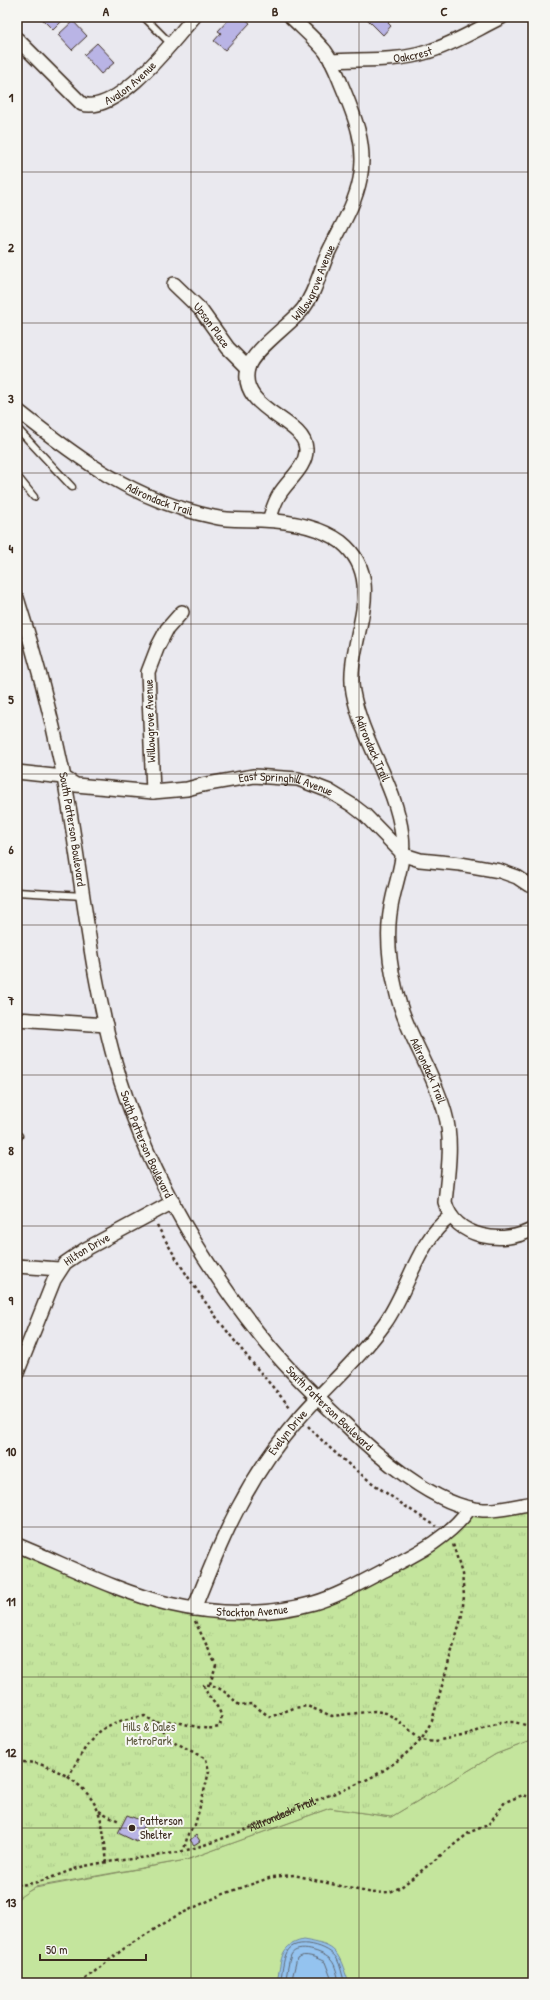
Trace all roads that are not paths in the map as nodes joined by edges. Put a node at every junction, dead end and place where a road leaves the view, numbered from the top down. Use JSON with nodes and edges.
{"nodes":[{"id":1,"x":144,"y":17,"type":"edge"},
{"id":2,"x":194,"y":17,"type":"edge"},
{"id":3,"x":291,"y":17,"type":"edge"},
{"id":4,"x":502,"y":17,"type":"edge"},
{"id":5,"x":17,"y":39,"type":"edge"},
{"id":6,"x":171,"y":44,"type":"junction"},
{"id":7,"x":332,"y":61,"type":"junction"},
{"id":8,"x":174,"y":284,"type":"dead end"},
{"id":9,"x":248,"y":368,"type":"junction"},
{"id":10,"x":17,"y":410,"type":"edge"},
{"id":11,"x":17,"y":428,"type":"edge"},
{"id":12,"x":17,"y":476,"type":"edge"},
{"id":13,"x":72,"y":487,"type":"dead end"},
{"id":14,"x":34,"y":497,"type":"dead end"},
{"id":15,"x":269,"y":520,"type":"junction"},
{"id":16,"x":17,"y":598,"type":"edge"},
{"id":17,"x":182,"y":612,"type":"dead end"},
{"id":18,"x":17,"y":772,"type":"edge"},
{"id":19,"x":63,"y":777,"type":"junction"},
{"id":20,"x":153,"y":792,"type":"junction"},
{"id":21,"x":404,"y":855,"type":"junction"},
{"id":22,"x":529,"y":885,"type":"dead end"},
{"id":23,"x":17,"y":892,"type":"edge"},
{"id":24,"x":83,"y":896,"type":"junction"},
{"id":25,"x":17,"y":1019,"type":"edge"},
{"id":26,"x":106,"y":1025,"type":"junction"},
{"id":27,"x":173,"y":1202,"type":"junction"},
{"id":28,"x":450,"y":1216,"type":"junction"},
{"id":29,"x":533,"y":1229,"type":"edge"},
{"id":30,"x":17,"y":1266,"type":"edge"},
{"id":31,"x":59,"y":1269,"type":"junction"},
{"id":32,"x":17,"y":1373,"type":"edge"},
{"id":33,"x":318,"y":1398,"type":"junction"},
{"id":34,"x":533,"y":1503,"type":"edge"},
{"id":35,"x":470,"y":1508,"type":"junction"},
{"id":36,"x":17,"y":1545,"type":"edge"},
{"id":37,"x":191,"y":1608,"type":"junction"}],
"edges":[{"from":1,"to":6,"type":"lane"},
{"from":2,"to":6,"type":"street","name":"Avalon Avenue"},
{"from":3,"to":7,"type":"street","name":"Willowgrove Avenue"},
{"from":4,"to":7,"type":"street","name":"Oakcrest"},
{"from":5,"to":6,"type":"street","name":"Avalon Avenue"},
{"from":7,"to":9,"type":"street","name":"Willowgrove Avenue"},
{"from":8,"to":9,"type":"street","name":"Upson Place"},
{"from":9,"to":15,"type":"street"},
{"from":10,"to":15,"type":"street","name":"Adirondack Trail"},
{"from":11,"to":13,"type":"lane"},
{"from":12,"to":14,"type":"lane"},
{"from":15,"to":21,"type":"street","name":"Adirondack Trail"},
{"from":16,"to":19,"type":"street","name":"South Patterson Boulevard"},
{"from":17,"to":20,"type":"street","name":"Willowgrove Avenue"},
{"from":18,"to":19,"type":"street","name":"East Springhill Avenue"},
{"from":19,"to":20,"type":"street","name":"East Springhill Avenue"},
{"from":19,"to":24,"type":"street","name":"South Patterson Boulevard"},
{"from":20,"to":21,"type":"street","name":"East Springhill Avenue"},
{"from":21,"to":22,"type":"street"},
{"from":21,"to":28,"type":"street","name":"Adirondack Trail"},
{"from":23,"to":24,"type":"lane"},
{"from":24,"to":26,"type":"street","name":"South Patterson Boulevard"},
{"from":25,"to":26,"type":"street"},
{"from":26,"to":27,"type":"street","name":"South Patterson Boulevard"},
{"from":27,"to":31,"type":"street","name":"Hilton Drive"},
{"from":27,"to":33,"type":"street","name":"South Patterson Boulevard"},
{"from":28,"to":29,"type":"street"},
{"from":28,"to":33,"type":"street","name":"Evelyn Drive"},
{"from":30,"to":31,"type":"street"},
{"from":31,"to":32,"type":"street","name":"Hilton Drive"},
{"from":33,"to":35,"type":"street","name":"South Patterson Boulevard"},
{"from":33,"to":37,"type":"street","name":"Evelyn Drive"},
{"from":34,"to":35,"type":"street","name":"South Patterson Boulevard"},
{"from":35,"to":37,"type":"street","name":"Stockton Avenue"},
{"from":36,"to":37,"type":"street","name":"Stockton Avenue"}]}
